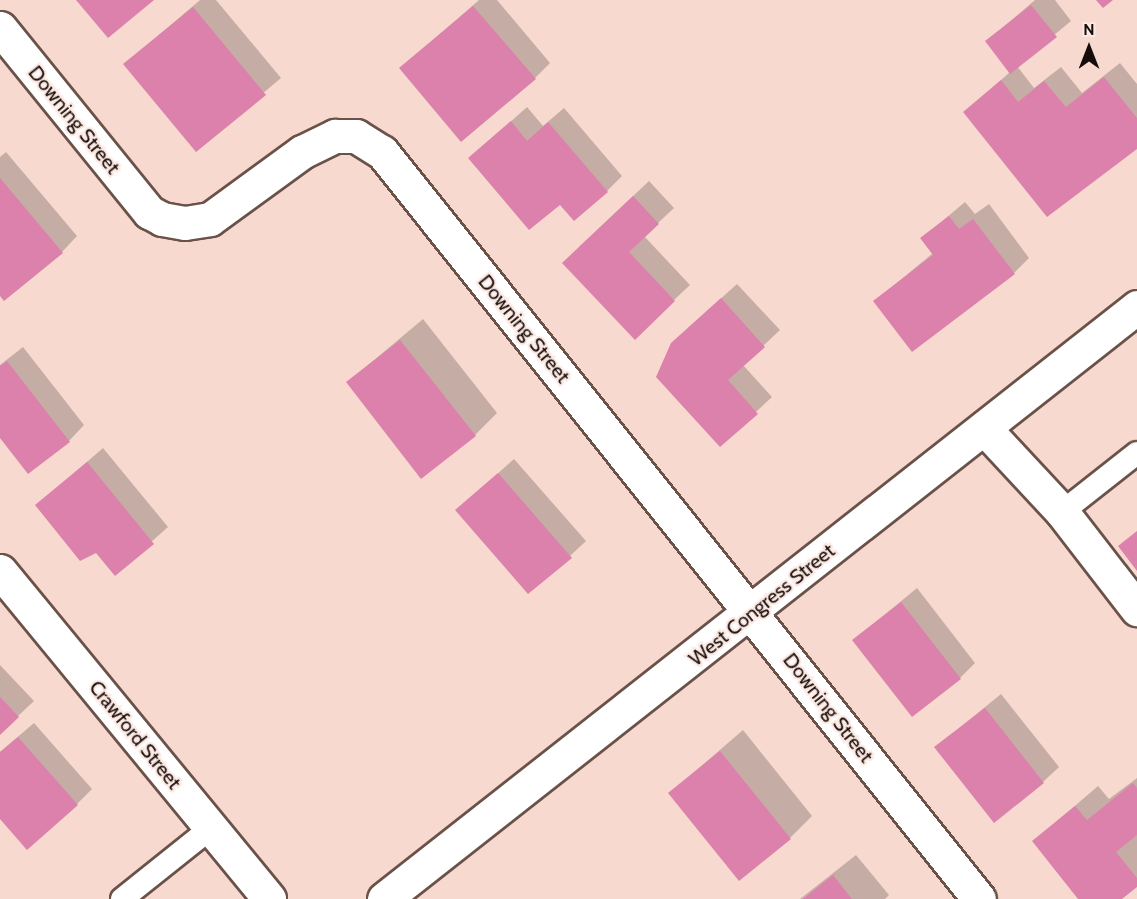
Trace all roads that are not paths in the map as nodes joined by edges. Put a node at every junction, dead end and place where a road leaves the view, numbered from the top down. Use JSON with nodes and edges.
{"nodes":[{"id":1,"x":0,"y":28,"type":"edge"},
{"id":2,"x":1137,"y":308,"type":"edge"},
{"id":3,"x":984,"y":428,"type":"junction"},
{"id":4,"x":1137,"y":453,"type":"edge"},
{"id":5,"x":1062,"y":512,"type":"junction"},
{"id":6,"x":0,"y":571,"type":"edge"},
{"id":7,"x":1137,"y":609,"type":"edge"},
{"id":8,"x":752,"y":613,"type":"junction"},
{"id":9,"x":211,"y":828,"type":"junction"},
{"id":10,"x":122,"y":899,"type":"edge"},
{"id":11,"x":269,"y":899,"type":"edge"},
{"id":12,"x":384,"y":899,"type":"edge"},
{"id":13,"x":979,"y":899,"type":"edge"}],
"edges":[{"from":1,"to":8,"type":"street","name":"Downing Street"},
{"from":2,"to":3,"type":"street","name":"West Congress Street"},
{"from":3,"to":5,"type":"street"},
{"from":3,"to":8,"type":"street","name":"West Congress Street"},
{"from":4,"to":5,"type":"lane"},
{"from":5,"to":7,"type":"street"},
{"from":6,"to":9,"type":"street","name":"Crawford Street"},
{"from":8,"to":12,"type":"street","name":"West Congress Street"},
{"from":8,"to":13,"type":"street","name":"Downing Street"},
{"from":9,"to":10,"type":"lane"},
{"from":9,"to":11,"type":"street","name":"Crawford Street"}]}
